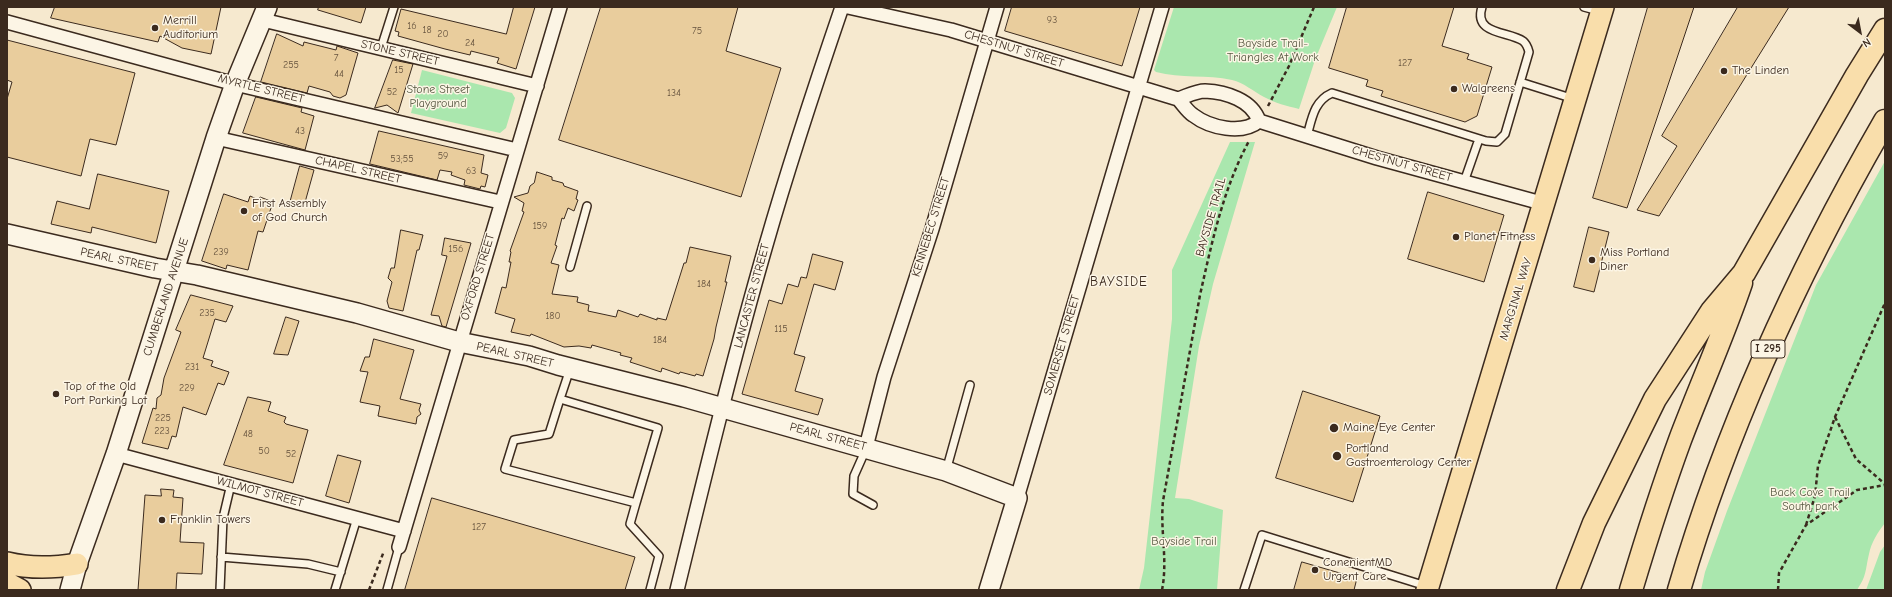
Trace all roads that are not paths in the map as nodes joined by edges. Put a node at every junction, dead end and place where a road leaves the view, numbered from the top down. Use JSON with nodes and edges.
{"nodes":[{"id":1,"x":394,"y":7,"type":"edge"},
{"id":2,"x":560,"y":7,"type":"edge"},
{"id":3,"x":842,"y":7,"type":"edge"},
{"id":4,"x":848,"y":7,"type":"edge"},
{"id":5,"x":997,"y":7,"type":"edge"},
{"id":6,"x":1162,"y":7,"type":"edge"},
{"id":7,"x":1482,"y":7,"type":"edge"},
{"id":8,"x":1596,"y":9,"type":"edge"},
{"id":9,"x":265,"y":14,"type":"edge"},
{"id":10,"x":7,"y":22,"type":"edge"},
{"id":11,"x":1885,"y":30,"type":"edge"},
{"id":12,"x":986,"y":41,"type":"junction"},
{"id":13,"x":381,"y":48,"type":"junction"},
{"id":14,"x":1520,"y":82,"type":"junction"},
{"id":15,"x":235,"y":84,"type":"junction"},
{"id":16,"x":537,"y":86,"type":"junction"},
{"id":17,"x":1138,"y":87,"type":"junction"},
{"id":18,"x":1178,"y":98,"type":"junction"},
{"id":19,"x":1575,"y":99,"type":"junction"},
{"id":20,"x":1259,"y":121,"type":"junction"},
{"id":21,"x":1885,"y":121,"type":"edge"},
{"id":22,"x":1307,"y":136,"type":"junction"},
{"id":23,"x":216,"y":138,"type":"junction"},
{"id":24,"x":1479,"y":139,"type":"junction"},
{"id":25,"x":517,"y":150,"type":"junction"},
{"id":26,"x":1464,"y":182,"type":"junction"},
{"id":27,"x":500,"y":202,"type":"junction"},
{"id":28,"x":1545,"y":204,"type":"junction"},
{"id":29,"x":587,"y":206,"type":"dead end"},
{"id":30,"x":7,"y":234,"type":"edge"},
{"id":31,"x":570,"y":267,"type":"dead end"},
{"id":32,"x":175,"y":271,"type":"junction"},
{"id":33,"x":1744,"y":273,"type":"junction"},
{"id":34,"x":459,"y":342,"type":"junction"},
{"id":35,"x":570,"y":368,"type":"junction"},
{"id":36,"x":970,"y":385,"type":"dead end"},
{"id":37,"x":560,"y":400,"type":"junction"},
{"id":38,"x":722,"y":408,"type":"junction"},
{"id":39,"x":866,"y":447,"type":"junction"},
{"id":40,"x":116,"y":454,"type":"junction"},
{"id":41,"x":946,"y":471,"type":"junction"},
{"id":42,"x":231,"y":484,"type":"junction"},
{"id":43,"x":1017,"y":498,"type":"junction"},
{"id":44,"x":636,"y":503,"type":"junction"},
{"id":45,"x":873,"y":505,"type":"dead end"},
{"id":46,"x":357,"y":518,"type":"junction"},
{"id":47,"x":404,"y":531,"type":"junction"},
{"id":48,"x":393,"y":547,"type":"joint"},
{"id":49,"x":221,"y":557,"type":"junction"},
{"id":50,"x":7,"y":563,"type":"edge"},
{"id":51,"x":77,"y":564,"type":"junction"},
{"id":52,"x":341,"y":572,"type":"junction"},
{"id":53,"x":7,"y":583,"type":"edge"},
{"id":54,"x":1428,"y":589,"type":"edge"},
{"id":55,"x":20,"y":590,"type":"edge"},
{"id":56,"x":70,"y":590,"type":"edge"},
{"id":57,"x":220,"y":590,"type":"edge"},
{"id":58,"x":335,"y":590,"type":"edge"},
{"id":59,"x":386,"y":590,"type":"edge"},
{"id":60,"x":650,"y":590,"type":"edge"},
{"id":61,"x":677,"y":590,"type":"edge"},
{"id":62,"x":989,"y":590,"type":"edge"},
{"id":63,"x":1244,"y":590,"type":"edge"},
{"id":64,"x":1568,"y":590,"type":"edge"},
{"id":65,"x":1631,"y":590,"type":"edge"},
{"id":66,"x":1679,"y":590,"type":"edge"}],
"edges":[{"from":1,"to":13,"type":"lane"},
{"from":2,"to":16,"type":"street","name":"OXFORD STREET"},
{"from":3,"to":38,"type":"street","name":"LANCASTER STREET"},
{"from":4,"to":12,"type":"street","name":"CHESTNUT STREET"},
{"from":5,"to":12,"type":"street","name":"KENNEBEC STREET"},
{"from":6,"to":17,"type":"street","name":"SOMERSET STREET"},
{"from":7,"to":14,"type":"lane"},
{"from":8,"to":19,"type":"main road","name":"MARGINAL WAY"},
{"from":9,"to":13,"type":"street","name":"STONE STREET"},
{"from":9,"to":15,"type":"street","name":"CUMBERLAND AVENUE"},
{"from":10,"to":15,"type":"street","name":"MYRTLE STREET"},
{"from":11,"to":33,"type":"highway"},
{"from":12,"to":17,"type":"street","name":"CHESTNUT STREET"},
{"from":12,"to":39,"type":"street","name":"KENNEBEC STREET"},
{"from":13,"to":16,"type":"street","name":"STONE STREET"},
{"from":14,"to":19,"type":"lane"},
{"from":14,"to":24,"type":"lane"},
{"from":15,"to":23,"type":"street","name":"CUMBERLAND AVENUE"},
{"from":15,"to":25,"type":"street","name":"MYRTLE STREET"},
{"from":16,"to":25,"type":"street","name":"OXFORD STREET"},
{"from":17,"to":18,"type":"street","name":"CHESTNUT STREET"},
{"from":17,"to":43,"type":"street","name":"SOMERSET STREET"},
{"from":18,"to":20,"type":"street"},
{"from":18,"to":20,"type":"street","name":"CHESTNUT STREET"},
{"from":19,"to":28,"type":"main road","name":"MARGINAL WAY"},
{"from":20,"to":22,"type":"street","name":"CHESTNUT STREET"},
{"from":21,"to":66,"type":"highway","number":"I 295"},
{"from":22,"to":24,"type":"lane"},
{"from":22,"to":26,"type":"street","name":"CHESTNUT STREET"},
{"from":23,"to":27,"type":"street","name":"CHAPEL STREET"},
{"from":23,"to":32,"type":"street","name":"CUMBERLAND AVENUE"},
{"from":24,"to":26,"type":"lane"},
{"from":25,"to":27,"type":"street","name":"OXFORD STREET"},
{"from":26,"to":28,"type":"street","name":"CHESTNUT STREET"},
{"from":27,"to":34,"type":"street","name":"OXFORD STREET"},
{"from":28,"to":54,"type":"main road","name":"MARGINAL WAY"},
{"from":29,"to":31,"type":"lane"},
{"from":30,"to":32,"type":"street","name":"PEARL STREET"},
{"from":32,"to":34,"type":"street","name":"PEARL STREET"},
{"from":32,"to":40,"type":"street","name":"CUMBERLAND AVENUE"},
{"from":33,"to":64,"type":"highway"},
{"from":33,"to":65,"type":"highway"},
{"from":34,"to":35,"type":"street","name":"PEARL STREET"},
{"from":34,"to":47,"type":"street","name":"OXFORD STREET"},
{"from":35,"to":37,"type":"lane"},
{"from":35,"to":38,"type":"street","name":"PEARL STREET"},
{"from":36,"to":41,"type":"lane"},
{"from":37,"to":44,"type":"lane"},
{"from":37,"to":44,"type":"lane"},
{"from":38,"to":39,"type":"street","name":"PEARL STREET"},
{"from":38,"to":61,"type":"street","name":"LANCASTER STREET"},
{"from":39,"to":41,"type":"street","name":"PEARL STREET"},
{"from":39,"to":45,"type":"lane"},
{"from":40,"to":42,"type":"street","name":"WILMOT STREET"},
{"from":40,"to":51,"type":"street","name":"CUMBERLAND AVENUE"},
{"from":41,"to":43,"type":"street","name":"PEARL STREET"},
{"from":42,"to":46,"type":"street","name":"WILMOT STREET"},
{"from":42,"to":49,"type":"lane"},
{"from":43,"to":62,"type":"street","name":"SOMERSET STREET"},
{"from":44,"to":60,"type":"lane"},
{"from":46,"to":47,"type":"street","name":"WILMOT STREET"},
{"from":46,"to":52,"type":"lane"},
{"from":47,"to":48,"type":"street","name":"OXFORD STREET"},
{"from":48,"to":59,"type":"lane"},
{"from":49,"to":52,"type":"lane"},
{"from":49,"to":57,"type":"lane"},
{"from":50,"to":51,"type":"main road"},
{"from":51,"to":56,"type":"street","name":"CUMBERLAND AVENUE"},
{"from":52,"to":58,"type":"lane"},
{"from":53,"to":55,"type":"main road"},
{"from":54,"to":63,"type":"lane"}]}
